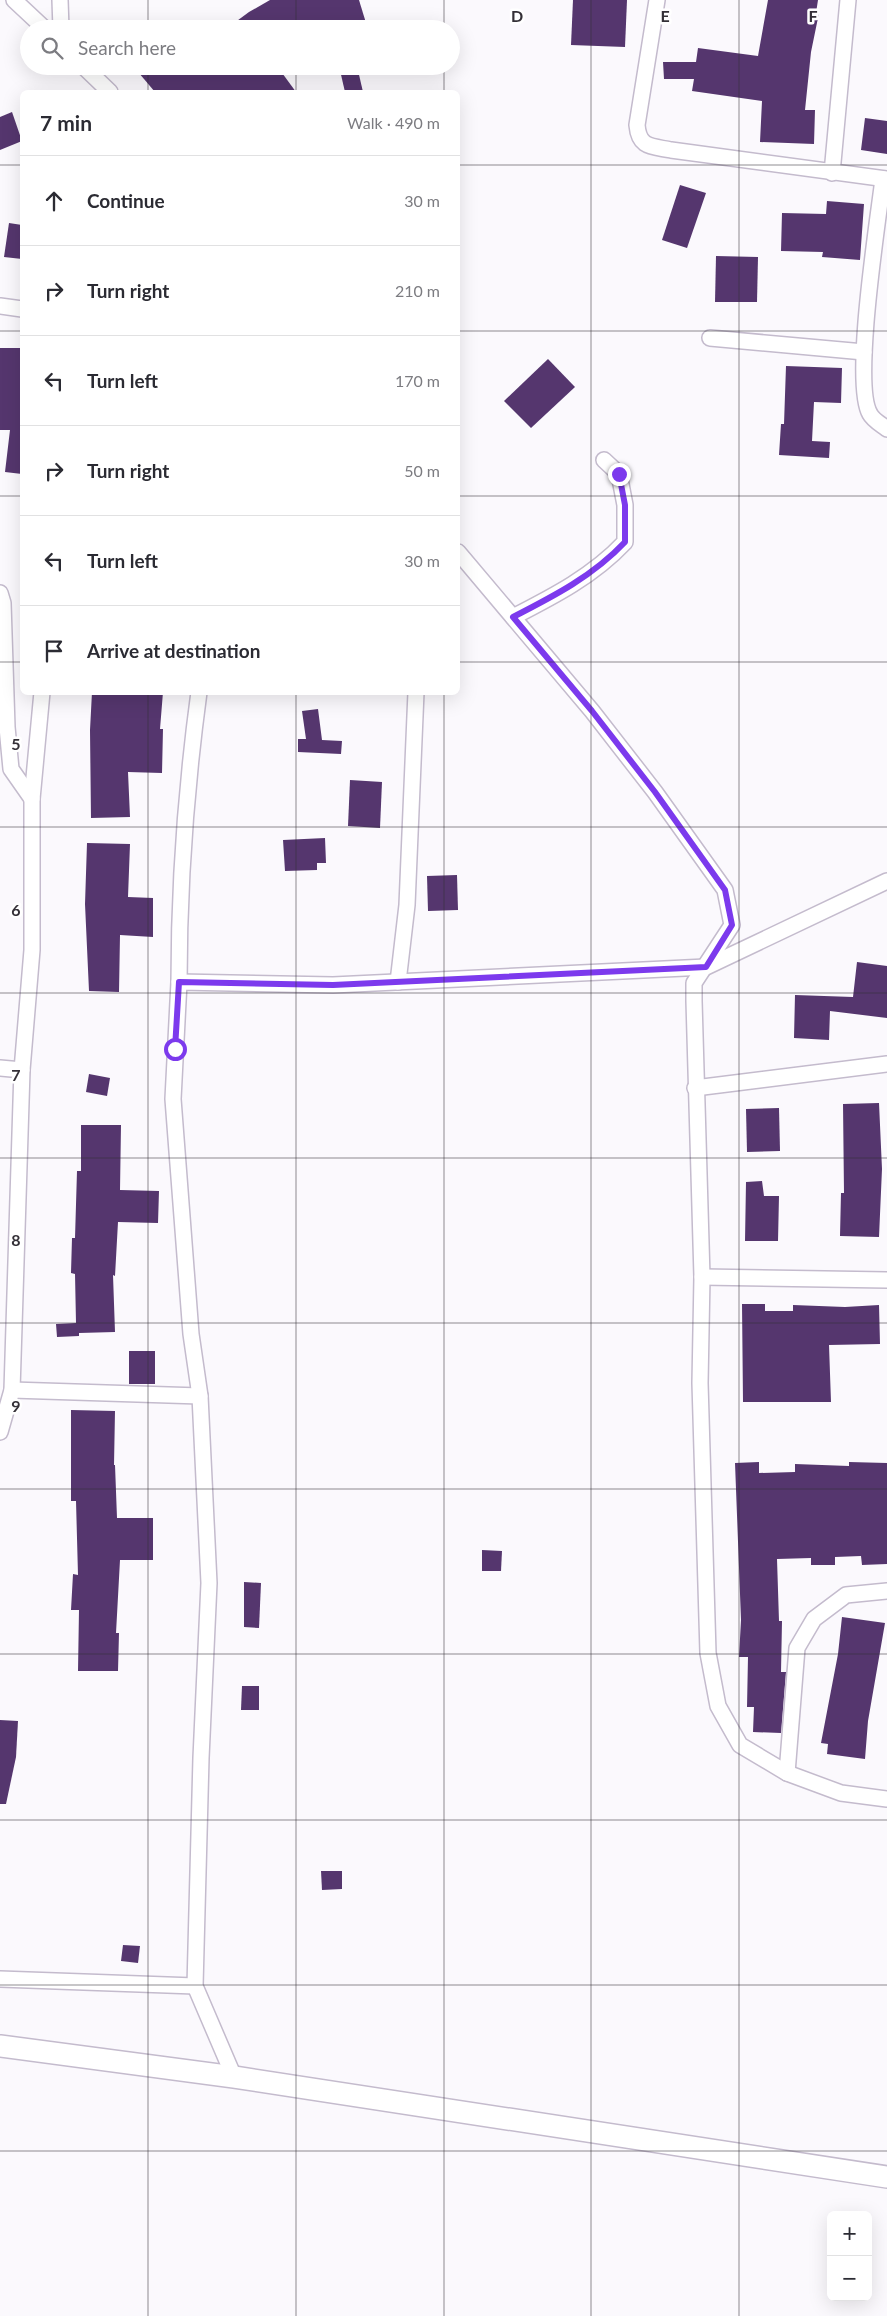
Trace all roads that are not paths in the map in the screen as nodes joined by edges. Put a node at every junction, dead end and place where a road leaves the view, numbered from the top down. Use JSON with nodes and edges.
{"nodes":[{"id":1,"x":14,"y":0,"type":"edge"},
{"id":2,"x":60,"y":0,"type":"edge"},
{"id":3,"x":657,"y":0,"type":"edge"},
{"id":4,"x":848,"y":0,"type":"edge"},
{"id":5,"x":35,"y":20,"type":"edge"},
{"id":6,"x":61,"y":20,"type":"edge"},
{"id":7,"x":92,"y":75,"type":"edge"},
{"id":8,"x":108,"y":90,"type":"edge"},
{"id":9,"x":832,"y":173,"type":"junction"},
{"id":10,"x":885,"y":179,"type":"edge"},
{"id":11,"x":0,"y":306,"type":"edge"},
{"id":12,"x":20,"y":309,"type":"edge"},
{"id":13,"x":710,"y":338,"type":"dead end"},
{"id":14,"x":864,"y":352,"type":"junction"},
{"id":15,"x":887,"y":429,"type":"edge"},
{"id":16,"x":604,"y":460,"type":"dead end"},
{"id":17,"x":460,"y":554,"type":"edge"},
{"id":18,"x":0,"y":593,"type":"edge"},
{"id":19,"x":513,"y":617,"type":"junction"},
{"id":20,"x":42,"y":695,"type":"edge"},
{"id":21,"x":199,"y":695,"type":"edge"},
{"id":22,"x":416,"y":695,"type":"edge"},
{"id":23,"x":32,"y":799,"type":"junction"},
{"id":24,"x":887,"y":881,"type":"edge"},
{"id":25,"x":706,"y":967,"type":"junction"},
{"id":26,"x":179,"y":982,"type":"junction"},
{"id":27,"x":398,"y":982,"type":"junction"},
{"id":28,"x":887,"y":1064,"type":"edge"},
{"id":29,"x":0,"y":1068,"type":"edge"},
{"id":30,"x":22,"y":1070,"type":"junction"},
{"id":31,"x":695,"y":1088,"type":"junction"},
{"id":32,"x":702,"y":1277,"type":"junction"},
{"id":33,"x":887,"y":1280,"type":"edge"},
{"id":34,"x":12,"y":1390,"type":"junction"},
{"id":35,"x":200,"y":1396,"type":"junction"},
{"id":36,"x":0,"y":1432,"type":"edge"},
{"id":37,"x":887,"y":1591,"type":"edge"},
{"id":38,"x":787,"y":1773,"type":"junction"},
{"id":39,"x":887,"y":1799,"type":"edge"},
{"id":40,"x":0,"y":1979,"type":"edge"},
{"id":41,"x":195,"y":1986,"type":"junction"},
{"id":42,"x":0,"y":2046,"type":"edge"},
{"id":43,"x":234,"y":2077,"type":"junction"},
{"id":44,"x":887,"y":2177,"type":"edge"}],
"edges":[{"from":1,"to":5,"type":"street"},
{"from":2,"to":6,"type":"street"},
{"from":3,"to":9,"type":"street"},
{"from":4,"to":9,"type":"street"},
{"from":7,"to":8,"type":"street"},
{"from":9,"to":10,"type":"street"},
{"from":10,"to":14,"type":"street"},
{"from":11,"to":12,"type":"street"},
{"from":13,"to":14,"type":"street"},
{"from":14,"to":15,"type":"street"},
{"from":16,"to":19,"type":"street"},
{"from":17,"to":19,"type":"street"},
{"from":18,"to":23,"type":"street"},
{"from":19,"to":25,"type":"street"},
{"from":20,"to":23,"type":"street"},
{"from":21,"to":26,"type":"street"},
{"from":22,"to":27,"type":"street"},
{"from":23,"to":30,"type":"street"},
{"from":24,"to":25,"type":"street"},
{"from":25,"to":27,"type":"street"},
{"from":25,"to":31,"type":"street"},
{"from":26,"to":27,"type":"street"},
{"from":26,"to":35,"type":"street"},
{"from":28,"to":31,"type":"street"},
{"from":29,"to":30,"type":"street"},
{"from":30,"to":34,"type":"street"},
{"from":31,"to":32,"type":"street"},
{"from":32,"to":33,"type":"street"},
{"from":32,"to":38,"type":"street"},
{"from":34,"to":35,"type":"street"},
{"from":34,"to":36,"type":"street"},
{"from":35,"to":41,"type":"street"},
{"from":37,"to":38,"type":"street"},
{"from":38,"to":39,"type":"street"},
{"from":40,"to":41,"type":"street"},
{"from":41,"to":43,"type":"street"},
{"from":42,"to":43,"type":"main road"},
{"from":43,"to":44,"type":"main road"}]}
